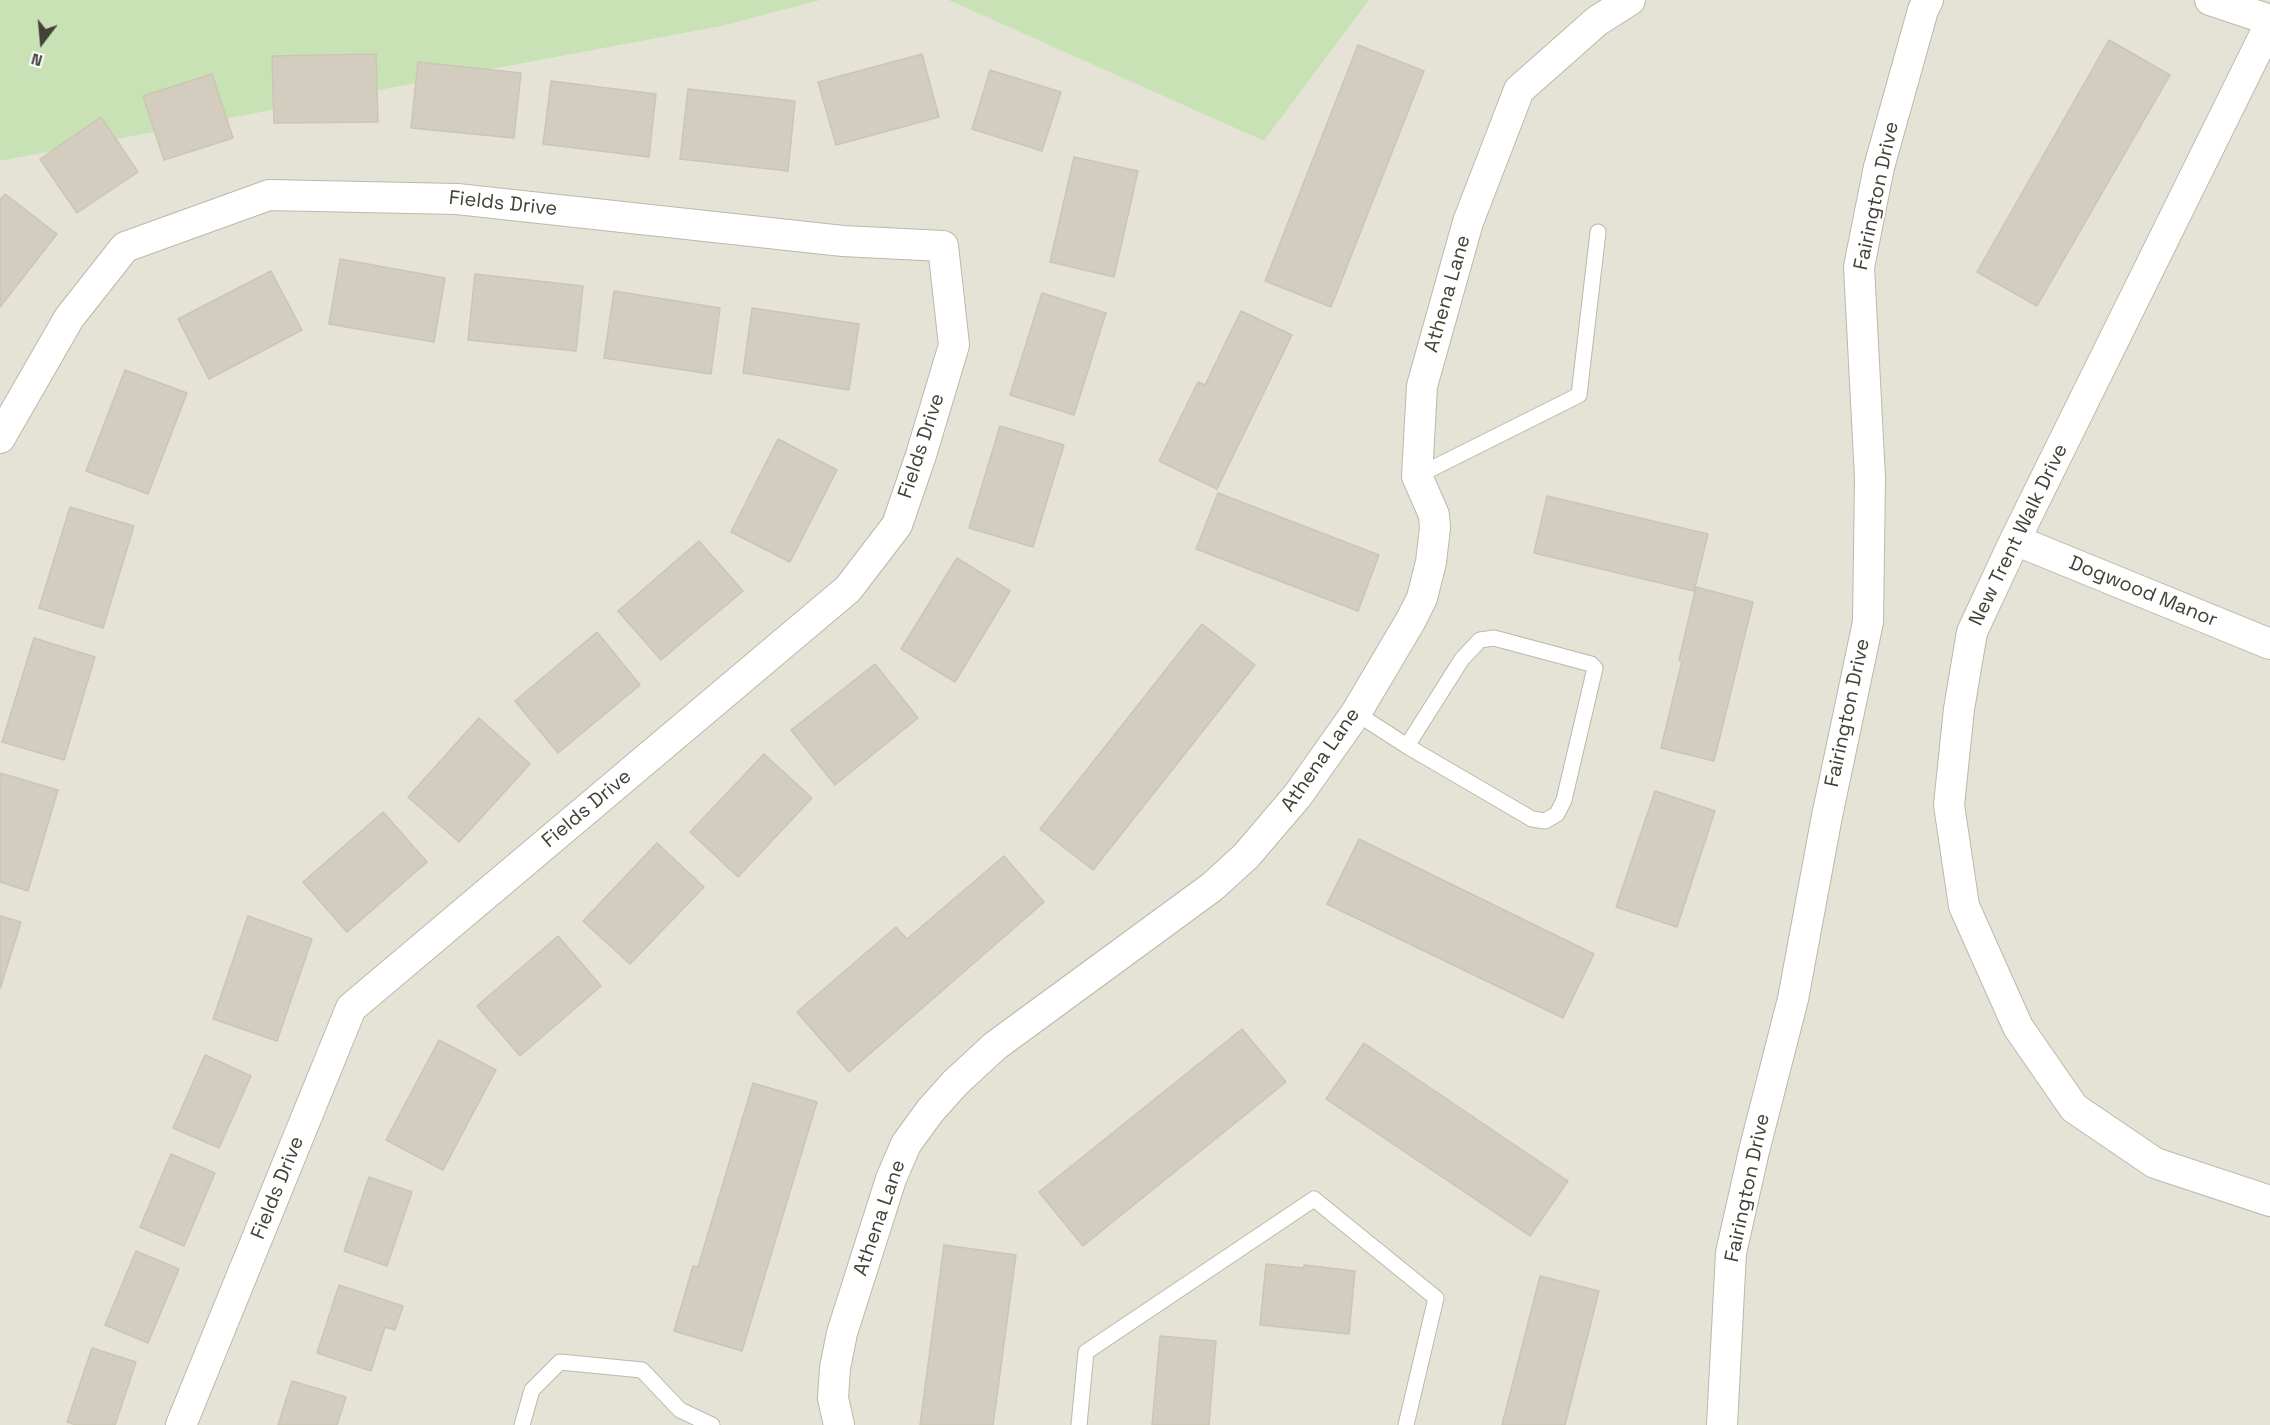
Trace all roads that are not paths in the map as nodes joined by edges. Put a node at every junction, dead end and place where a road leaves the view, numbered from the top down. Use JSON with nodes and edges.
{"nodes":[{"id":1,"x":1630,"y":0,"type":"edge"},
{"id":2,"x":1928,"y":0,"type":"edge"},
{"id":3,"x":2210,"y":0,"type":"edge"},
{"id":4,"x":2270,"y":22,"type":"edge"},
{"id":5,"x":1598,"y":232,"type":"dead end"},
{"id":6,"x":0,"y":438,"type":"edge"},
{"id":7,"x":1417,"y":476,"type":"junction"},
{"id":8,"x":2015,"y":540,"type":"junction"},
{"id":9,"x":2270,"y":644,"type":"edge"},
{"id":10,"x":1356,"y":713,"type":"junction"},
{"id":11,"x":1407,"y":746,"type":"junction"},
{"id":12,"x":2270,"y":1202,"type":"edge"},
{"id":13,"x":181,"y":1425,"type":"edge"},
{"id":14,"x":522,"y":1425,"type":"edge"},
{"id":15,"x":712,"y":1425,"type":"edge"},
{"id":16,"x":839,"y":1425,"type":"edge"},
{"id":17,"x":1079,"y":1425,"type":"edge"},
{"id":18,"x":1406,"y":1425,"type":"edge"},
{"id":19,"x":1722,"y":1425,"type":"edge"}],
"edges":[{"from":1,"to":7,"type":"street","name":"Athena Lane"},
{"from":2,"to":19,"type":"street","name":"Fairington Drive"},
{"from":3,"to":4,"type":"street","name":"New Trent Walk Drive"},
{"from":4,"to":8,"type":"street","name":"New Trent Walk Drive"},
{"from":5,"to":7,"type":"lane"},
{"from":6,"to":13,"type":"street","name":"Fields Drive"},
{"from":7,"to":10,"type":"street","name":"Athena Lane"},
{"from":8,"to":9,"type":"street","name":"Dogwood Manor"},
{"from":8,"to":12,"type":"street","name":"New Trent Walk Drive"},
{"from":10,"to":11,"type":"lane"},
{"from":10,"to":16,"type":"street","name":"Athena Lane"},
{"from":11,"to":11,"type":"lane"},
{"from":14,"to":15,"type":"lane"},
{"from":17,"to":18,"type":"lane"}]}
